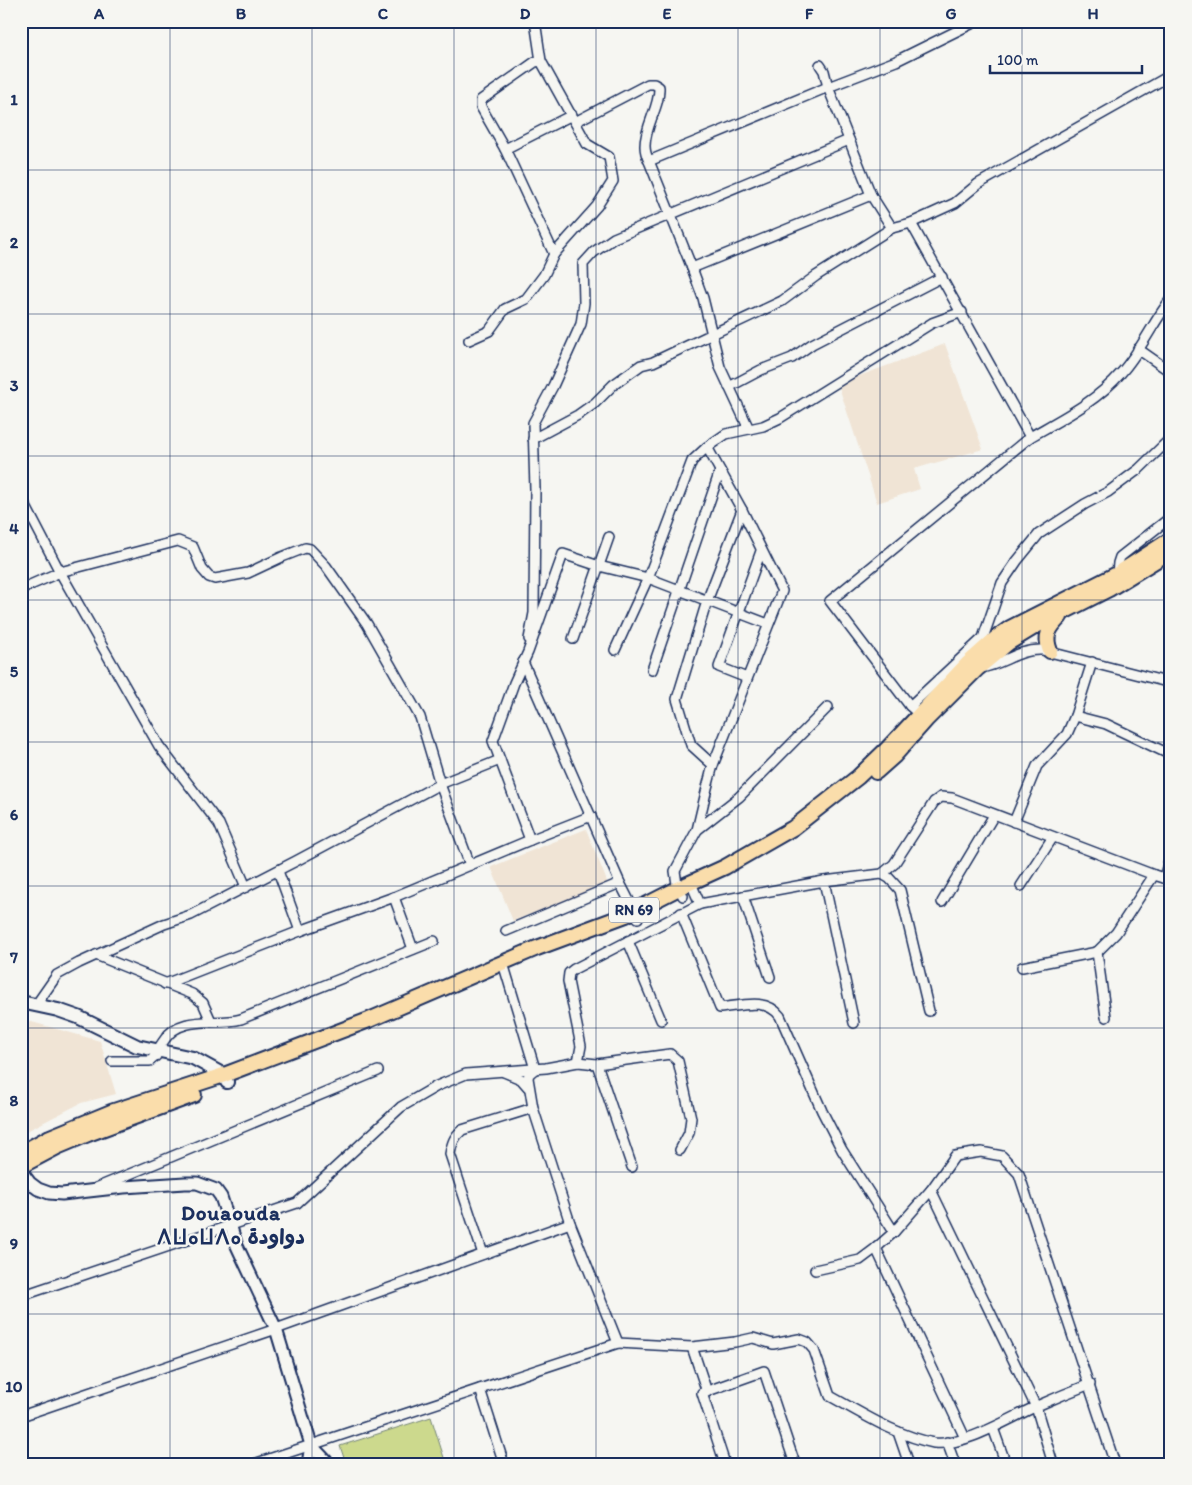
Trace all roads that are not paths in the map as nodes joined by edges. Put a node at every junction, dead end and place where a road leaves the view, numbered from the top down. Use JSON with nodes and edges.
{"nodes":[{"id":1,"x":536,"y":21,"type":"edge"},
{"id":2,"x":977,"y":21,"type":"edge"},
{"id":3,"x":541,"y":60,"type":"junction"},
{"id":4,"x":820,"y":65,"type":"dead end"},
{"id":5,"x":1171,"y":75,"type":"edge"},
{"id":6,"x":828,"y":87,"type":"junction"},
{"id":7,"x":574,"y":118,"type":"junction"},
{"id":8,"x":849,"y":140,"type":"junction"},
{"id":9,"x":505,"y":149,"type":"junction"},
{"id":10,"x":649,"y":162,"type":"junction"},
{"id":11,"x":871,"y":195,"type":"junction"},
{"id":12,"x":670,"y":214,"type":"junction"},
{"id":13,"x":912,"y":223,"type":"junction"},
{"id":14,"x":892,"y":228,"type":"junction"},
{"id":15,"x":554,"y":254,"type":"junction"},
{"id":16,"x":692,"y":268,"type":"junction"},
{"id":17,"x":942,"y":277,"type":"junction"},
{"id":18,"x":1171,"y":299,"type":"edge"},
{"id":19,"x":962,"y":312,"type":"junction"},
{"id":20,"x":712,"y":334,"type":"junction"},
{"id":21,"x":469,"y":340,"type":"dead end"},
{"id":22,"x":1138,"y":349,"type":"junction"},
{"id":23,"x":1171,"y":371,"type":"edge"},
{"id":24,"x":729,"y":387,"type":"junction"},
{"id":25,"x":750,"y":429,"type":"junction"},
{"id":26,"x":1030,"y":437,"type":"junction"},
{"id":27,"x":1171,"y":438,"type":"edge"},
{"id":28,"x":533,"y":439,"type":"junction"},
{"id":29,"x":707,"y":447,"type":"junction"},
{"id":30,"x":720,"y":471,"type":"junction"},
{"id":31,"x":21,"y":497,"type":"edge"},
{"id":32,"x":742,"y":510,"type":"junction"},
{"id":33,"x":1171,"y":517,"type":"edge"},
{"id":34,"x":609,"y":537,"type":"dead end"},
{"id":35,"x":1171,"y":539,"type":"edge"},
{"id":36,"x":761,"y":551,"type":"junction"},
{"id":37,"x":1171,"y":551,"type":"edge"},
{"id":38,"x":600,"y":566,"type":"junction"},
{"id":39,"x":60,"y":572,"type":"junction"},
{"id":40,"x":1117,"y":574,"type":"junction"},
{"id":41,"x":648,"y":578,"type":"junction"},
{"id":42,"x":21,"y":589,"type":"edge"},
{"id":43,"x":678,"y":589,"type":"junction"},
{"id":44,"x":707,"y":601,"type":"junction"},
{"id":45,"x":738,"y":612,"type":"junction"},
{"id":46,"x":1065,"y":612,"type":"junction"},
{"id":47,"x":768,"y":624,"type":"junction"},
{"id":48,"x":573,"y":639,"type":"dead end"},
{"id":49,"x":616,"y":650,"type":"dead end"},
{"id":50,"x":1050,"y":651,"type":"junction"},
{"id":51,"x":528,"y":652,"type":"junction"},
{"id":52,"x":524,"y":662,"type":"junction"},
{"id":53,"x":1092,"y":662,"type":"junction"},
{"id":54,"x":972,"y":666,"type":"junction"},
{"id":55,"x":652,"y":670,"type":"dead end"},
{"id":56,"x":747,"y":678,"type":"junction"},
{"id":57,"x":1171,"y":683,"type":"edge"},
{"id":58,"x":828,"y":707,"type":"dead end"},
{"id":59,"x":918,"y":713,"type":"junction"},
{"id":60,"x":1075,"y":716,"type":"junction"},
{"id":61,"x":1171,"y":755,"type":"edge"},
{"id":62,"x":500,"y":760,"type":"junction"},
{"id":63,"x":714,"y":766,"type":"junction"},
{"id":64,"x":440,"y":784,"type":"junction"},
{"id":65,"x":994,"y":815,"type":"junction"},
{"id":66,"x":591,"y":816,"type":"junction"},
{"id":67,"x":1014,"y":822,"type":"junction"},
{"id":68,"x":698,"y":830,"type":"junction"},
{"id":69,"x":1053,"y":837,"type":"junction"},
{"id":70,"x":530,"y":840,"type":"junction"},
{"id":71,"x":1171,"y":853,"type":"edge"},
{"id":72,"x":470,"y":865,"type":"junction"},
{"id":73,"x":278,"y":871,"type":"junction"},
{"id":74,"x":882,"y":874,"type":"junction"},
{"id":75,"x":1154,"y":875,"type":"junction"},
{"id":76,"x":1167,"y":878,"type":"edge"},
{"id":77,"x":824,"y":881,"type":"junction"},
{"id":78,"x":620,"y":883,"type":"junction"},
{"id":79,"x":1021,"y":886,"type":"dead end"},
{"id":80,"x":246,"y":887,"type":"junction"},
{"id":81,"x":687,"y":890,"type":"junction"},
{"id":82,"x":743,"y":896,"type":"junction"},
{"id":83,"x":394,"y":897,"type":"junction"},
{"id":84,"x":942,"y":902,"type":"dead end"},
{"id":85,"x":700,"y":904,"type":"junction"},
{"id":86,"x":681,"y":913,"type":"junction"},
{"id":87,"x":635,"y":914,"type":"junction"},
{"id":88,"x":506,"y":931,"type":"dead end"},
{"id":89,"x":300,"y":932,"type":"junction"},
{"id":90,"x":434,"y":941,"type":"dead end"},
{"id":91,"x":628,"y":941,"type":"junction"},
{"id":92,"x":413,"y":949,"type":"junction"},
{"id":93,"x":1097,"y":952,"type":"junction"},
{"id":94,"x":96,"y":955,"type":"junction"},
{"id":95,"x":1022,"y":967,"type":"dead end"},
{"id":96,"x":504,"y":968,"type":"junction"},
{"id":97,"x":770,"y":977,"type":"dead end"},
{"id":98,"x":165,"y":984,"type":"junction"},
{"id":99,"x":21,"y":1002,"type":"edge"},
{"id":100,"x":36,"y":1005,"type":"junction"},
{"id":101,"x":929,"y":1011,"type":"dead end"},
{"id":102,"x":1106,"y":1016,"type":"dead end"},
{"id":103,"x":662,"y":1020,"type":"dead end"},
{"id":104,"x":211,"y":1021,"type":"junction"},
{"id":105,"x":854,"y":1023,"type":"dead end"},
{"id":106,"x":157,"y":1050,"type":"junction"},
{"id":107,"x":112,"y":1061,"type":"dead end"},
{"id":108,"x":578,"y":1062,"type":"junction"},
{"id":109,"x":597,"y":1064,"type":"junction"},
{"id":110,"x":535,"y":1068,"type":"junction"},
{"id":111,"x":378,"y":1071,"type":"dead end"},
{"id":112,"x":496,"y":1071,"type":"junction"},
{"id":113,"x":225,"y":1078,"type":"junction"},
{"id":114,"x":528,"y":1087,"type":"junction"},
{"id":115,"x":533,"y":1108,"type":"junction"},
{"id":116,"x":680,"y":1150,"type":"dead end"},
{"id":117,"x":21,"y":1153,"type":"edge"},
{"id":118,"x":21,"y":1166,"type":"edge"},
{"id":119,"x":632,"y":1167,"type":"dead end"},
{"id":120,"x":21,"y":1171,"type":"edge"},
{"id":121,"x":89,"y":1190,"type":"junction"},
{"id":122,"x":931,"y":1190,"type":"junction"},
{"id":123,"x":570,"y":1223,"type":"junction"},
{"id":124,"x":230,"y":1225,"type":"junction"},
{"id":125,"x":894,"y":1232,"type":"junction"},
{"id":126,"x":876,"y":1248,"type":"junction"},
{"id":127,"x":483,"y":1254,"type":"junction"},
{"id":128,"x":815,"y":1270,"type":"dead end"},
{"id":129,"x":21,"y":1296,"type":"edge"},
{"id":130,"x":276,"y":1329,"type":"junction"},
{"id":131,"x":618,"y":1343,"type":"junction"},
{"id":132,"x":692,"y":1347,"type":"junction"},
{"id":133,"x":1090,"y":1384,"type":"junction"},
{"id":134,"x":480,"y":1389,"type":"junction"},
{"id":135,"x":707,"y":1392,"type":"junction"},
{"id":136,"x":1036,"y":1406,"type":"junction"},
{"id":137,"x":21,"y":1416,"type":"edge"},
{"id":138,"x":994,"y":1428,"type":"junction"},
{"id":139,"x":898,"y":1432,"type":"junction"},
{"id":140,"x":965,"y":1438,"type":"junction"},
{"id":141,"x":948,"y":1442,"type":"junction"},
{"id":142,"x":311,"y":1445,"type":"junction"},
{"id":143,"x":254,"y":1464,"type":"edge"},
{"id":144,"x":308,"y":1464,"type":"edge"},
{"id":145,"x":329,"y":1464,"type":"edge"},
{"id":146,"x":504,"y":1464,"type":"edge"},
{"id":147,"x":725,"y":1464,"type":"edge"},
{"id":148,"x":795,"y":1464,"type":"edge"},
{"id":149,"x":909,"y":1464,"type":"edge"},
{"id":150,"x":955,"y":1464,"type":"edge"},
{"id":151,"x":1006,"y":1464,"type":"edge"},
{"id":152,"x":1053,"y":1464,"type":"edge"},
{"id":153,"x":1115,"y":1464,"type":"edge"}],
"edges":[{"from":1,"to":3,"type":"street"},
{"from":2,"to":6,"type":"street"},
{"from":3,"to":7,"type":"street"},
{"from":3,"to":9,"type":"street"},
{"from":4,"to":6,"type":"street"},
{"from":5,"to":13,"type":"street"},
{"from":6,"to":8,"type":"street"},
{"from":6,"to":10,"type":"street"},
{"from":7,"to":9,"type":"street"},
{"from":7,"to":10,"type":"street"},
{"from":7,"to":15,"type":"street"},
{"from":8,"to":11,"type":"street"},
{"from":8,"to":12,"type":"street"},
{"from":9,"to":15,"type":"street"},
{"from":10,"to":12,"type":"street"},
{"from":11,"to":14,"type":"street"},
{"from":11,"to":16,"type":"street"},
{"from":12,"to":16,"type":"street"},
{"from":12,"to":28,"type":"street"},
{"from":13,"to":14,"type":"street"},
{"from":13,"to":17,"type":"street"},
{"from":14,"to":20,"type":"street"},
{"from":15,"to":21,"type":"street"},
{"from":16,"to":20,"type":"street"},
{"from":17,"to":19,"type":"street"},
{"from":17,"to":24,"type":"street"},
{"from":18,"to":22,"type":"street"},
{"from":19,"to":25,"type":"street"},
{"from":19,"to":26,"type":"street"},
{"from":20,"to":24,"type":"street"},
{"from":20,"to":28,"type":"street"},
{"from":22,"to":23,"type":"street"},
{"from":22,"to":26,"type":"street"},
{"from":24,"to":25,"type":"street"},
{"from":25,"to":29,"type":"street"},
{"from":26,"to":59,"type":"street"},
{"from":27,"to":59,"type":"street"},
{"from":28,"to":51,"type":"street"},
{"from":29,"to":30,"type":"street"},
{"from":29,"to":41,"type":"street"},
{"from":30,"to":32,"type":"street"},
{"from":30,"to":43,"type":"street"},
{"from":31,"to":39,"type":"street"},
{"from":32,"to":36,"type":"street"},
{"from":32,"to":44,"type":"street"},
{"from":33,"to":40,"type":"street"},
{"from":34,"to":38,"type":"street"},
{"from":35,"to":40,"type":"main road","number":"RN 69"},
{"from":36,"to":45,"type":"street"},
{"from":36,"to":47,"type":"street"},
{"from":37,"to":46,"type":"main road","number":"RN 69"},
{"from":38,"to":41,"type":"street"},
{"from":38,"to":48,"type":"street"},
{"from":38,"to":51,"type":"street"},
{"from":39,"to":42,"type":"street"},
{"from":39,"to":64,"type":"street"},
{"from":39,"to":80,"type":"street"},
{"from":40,"to":54,"type":"main road","number":"RN 69"},
{"from":41,"to":43,"type":"street"},
{"from":41,"to":49,"type":"street"},
{"from":43,"to":44,"type":"street"},
{"from":43,"to":55,"type":"street"},
{"from":44,"to":45,"type":"street"},
{"from":44,"to":63,"type":"street"},
{"from":45,"to":47,"type":"street"},
{"from":45,"to":56,"type":"street"},
{"from":46,"to":50,"type":"main road"},
{"from":46,"to":54,"type":"main road","number":"RN 69"},
{"from":47,"to":56,"type":"street"},
{"from":50,"to":53,"type":"street"},
{"from":50,"to":54,"type":"street"},
{"from":51,"to":52,"type":"street"},
{"from":52,"to":62,"type":"street"},
{"from":52,"to":66,"type":"street"},
{"from":53,"to":57,"type":"street"},
{"from":53,"to":60,"type":"street"},
{"from":54,"to":59,"type":"main road","number":"RN 69"},
{"from":56,"to":63,"type":"street"},
{"from":58,"to":68,"type":"street"},
{"from":59,"to":81,"type":"main road","number":"RN 69"},
{"from":60,"to":61,"type":"street"},
{"from":60,"to":67,"type":"street"},
{"from":62,"to":64,"type":"street"},
{"from":62,"to":70,"type":"street"},
{"from":63,"to":68,"type":"street"},
{"from":64,"to":72,"type":"street"},
{"from":64,"to":73,"type":"street"},
{"from":65,"to":67,"type":"street"},
{"from":65,"to":74,"type":"street"},
{"from":65,"to":84,"type":"street"},
{"from":66,"to":70,"type":"street"},
{"from":66,"to":78,"type":"street"},
{"from":67,"to":69,"type":"street"},
{"from":68,"to":81,"type":"street"},
{"from":69,"to":75,"type":"street"},
{"from":69,"to":79,"type":"street"},
{"from":70,"to":72,"type":"street"},
{"from":71,"to":76,"type":"street"},
{"from":72,"to":83,"type":"street"},
{"from":73,"to":80,"type":"street"},
{"from":73,"to":89,"type":"street"},
{"from":74,"to":77,"type":"street"},
{"from":74,"to":101,"type":"street"},
{"from":75,"to":76,"type":"street"},
{"from":75,"to":93,"type":"street"},
{"from":77,"to":82,"type":"street"},
{"from":77,"to":105,"type":"street"},
{"from":78,"to":87,"type":"street"},
{"from":78,"to":88,"type":"street"},
{"from":80,"to":94,"type":"street"},
{"from":81,"to":85,"type":"street"},
{"from":81,"to":87,"type":"main road","number":"RN 69"},
{"from":82,"to":85,"type":"street"},
{"from":82,"to":97,"type":"street"},
{"from":83,"to":89,"type":"street"},
{"from":83,"to":92,"type":"street"},
{"from":85,"to":86,"type":"street"},
{"from":86,"to":91,"type":"street"},
{"from":86,"to":125,"type":"street"},
{"from":87,"to":96,"type":"main road","number":"RN 69"},
{"from":89,"to":98,"type":"street"},
{"from":90,"to":92,"type":"street"},
{"from":91,"to":103,"type":"street"},
{"from":91,"to":108,"type":"street"},
{"from":92,"to":104,"type":"street"},
{"from":93,"to":95,"type":"street"},
{"from":93,"to":102,"type":"street"},
{"from":94,"to":98,"type":"street"},
{"from":94,"to":100,"type":"street"},
{"from":96,"to":110,"type":"street"},
{"from":96,"to":113,"type":"main road","number":"RN 69"},
{"from":98,"to":104,"type":"street"},
{"from":99,"to":100,"type":"main road"},
{"from":100,"to":106,"type":"main road"},
{"from":104,"to":106,"type":"street"},
{"from":106,"to":107,"type":"street"},
{"from":106,"to":113,"type":"main road"},
{"from":108,"to":109,"type":"street"},
{"from":108,"to":110,"type":"street"},
{"from":109,"to":116,"type":"street"},
{"from":109,"to":119,"type":"street"},
{"from":110,"to":112,"type":"street"},
{"from":110,"to":114,"type":"street"},
{"from":111,"to":121,"type":"street"},
{"from":112,"to":114,"type":"street"},
{"from":112,"to":124,"type":"street"},
{"from":113,"to":117,"type":"main road","number":"RN 69"},
{"from":113,"to":118,"type":"main road","number":"RN 69"},
{"from":114,"to":115,"type":"street"},
{"from":115,"to":123,"type":"street"},
{"from":115,"to":127,"type":"street"},
{"from":120,"to":121,"type":"street"},
{"from":121,"to":124,"type":"street"},
{"from":122,"to":125,"type":"street"},
{"from":122,"to":133,"type":"street"},
{"from":122,"to":136,"type":"street"},
{"from":123,"to":127,"type":"street"},
{"from":123,"to":131,"type":"street"},
{"from":124,"to":129,"type":"street"},
{"from":124,"to":130,"type":"street"},
{"from":125,"to":126,"type":"street"},
{"from":126,"to":128,"type":"street"},
{"from":126,"to":140,"type":"street"},
{"from":127,"to":130,"type":"street"},
{"from":130,"to":137,"type":"street"},
{"from":130,"to":142,"type":"street"},
{"from":131,"to":132,"type":"street"},
{"from":131,"to":134,"type":"street"},
{"from":132,"to":135,"type":"street"},
{"from":132,"to":139,"type":"street"},
{"from":133,"to":136,"type":"street"},
{"from":133,"to":153,"type":"street"},
{"from":134,"to":142,"type":"street"},
{"from":134,"to":146,"type":"street"},
{"from":135,"to":147,"type":"street"},
{"from":135,"to":148,"type":"street"},
{"from":136,"to":138,"type":"street"},
{"from":136,"to":152,"type":"street"},
{"from":138,"to":140,"type":"street"},
{"from":138,"to":151,"type":"street"},
{"from":139,"to":141,"type":"street"},
{"from":139,"to":149,"type":"street"},
{"from":140,"to":141,"type":"street"},
{"from":141,"to":150,"type":"street"},
{"from":142,"to":143,"type":"street"},
{"from":142,"to":144,"type":"street"},
{"from":142,"to":145,"type":"street"}]}
